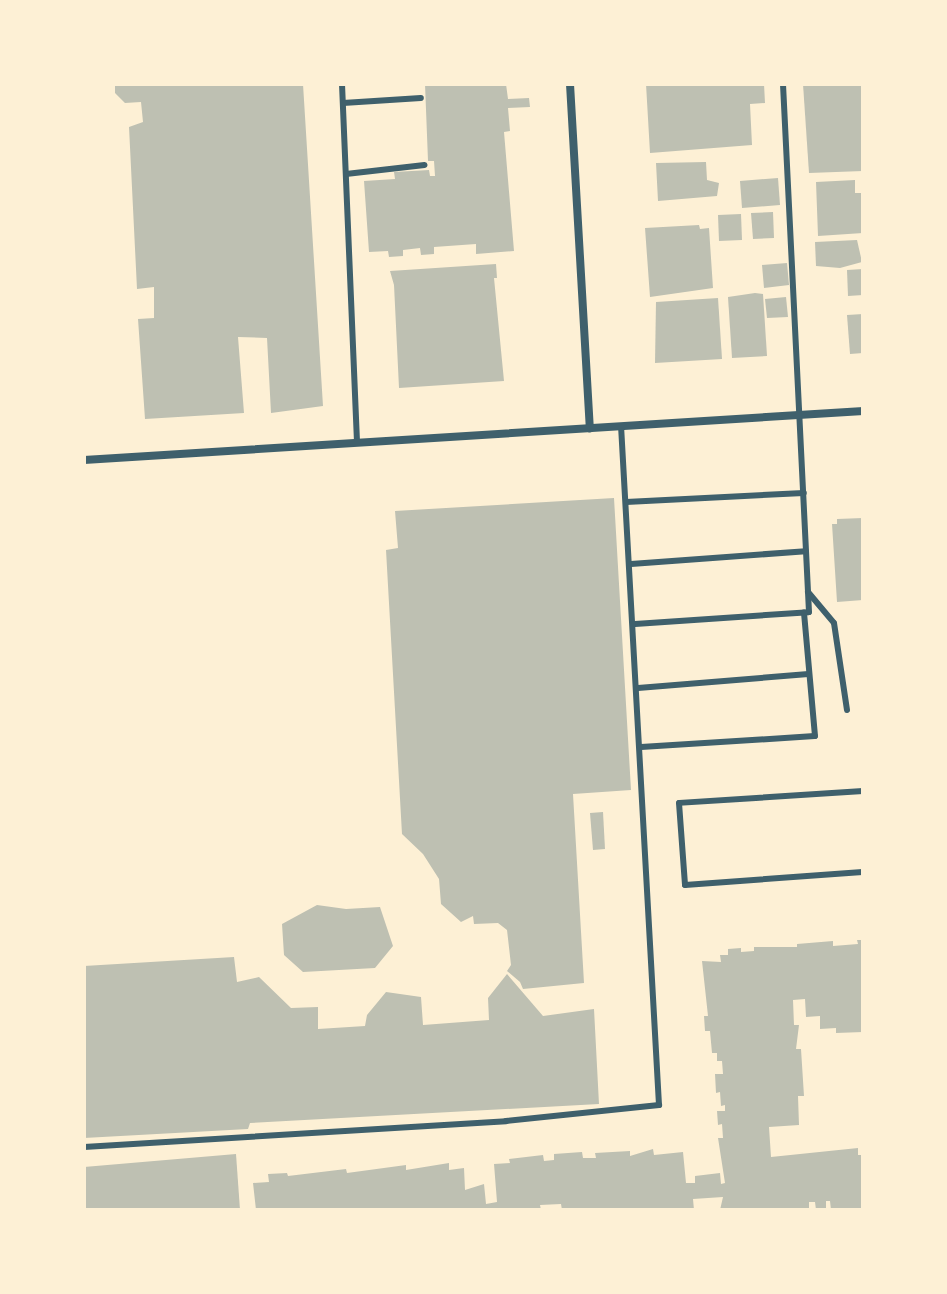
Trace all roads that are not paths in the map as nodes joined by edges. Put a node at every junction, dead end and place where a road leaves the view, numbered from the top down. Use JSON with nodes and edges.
{"nodes":[{"id":1,"x":342,"y":84,"type":"edge"},
{"id":2,"x":570,"y":84,"type":"edge"},
{"id":3,"x":783,"y":84,"type":"edge"},
{"id":4,"x":421,"y":98,"type":"dead end"},
{"id":5,"x":343,"y":103,"type":"junction"},
{"id":6,"x":424,"y":165,"type":"dead end"},
{"id":7,"x":346,"y":174,"type":"junction"},
{"id":8,"x":863,"y":411,"type":"edge"},
{"id":9,"x":800,"y":416,"type":"junction"},
{"id":10,"x":621,"y":426,"type":"junction"},
{"id":11,"x":590,"y":428,"type":"junction"},
{"id":12,"x":357,"y":442,"type":"junction"},
{"id":13,"x":84,"y":460,"type":"edge"},
{"id":14,"x":804,"y":493,"type":"junction"},
{"id":15,"x":626,"y":502,"type":"junction"},
{"id":16,"x":806,"y":551,"type":"junction"},
{"id":17,"x":631,"y":564,"type":"junction"},
{"id":18,"x":808,"y":592,"type":"junction"},
{"id":19,"x":806,"y":612,"type":"junction"},
{"id":20,"x":635,"y":624,"type":"junction"},
{"id":21,"x":808,"y":674,"type":"junction"},
{"id":22,"x":638,"y":688,"type":"junction"},
{"id":23,"x":847,"y":710,"type":"dead end"},
{"id":24,"x":641,"y":747,"type":"junction"},
{"id":25,"x":863,"y":793,"type":"edge"},
{"id":26,"x":863,"y":872,"type":"edge"},
{"id":27,"x":84,"y":1147,"type":"edge"}],
"edges":[{"from":1,"to":5,"type":"lane"},
{"from":2,"to":11,"type":"street"},
{"from":3,"to":9,"type":"lane"},
{"from":4,"to":5,"type":"lane"},
{"from":5,"to":7,"type":"lane"},
{"from":6,"to":7,"type":"lane"},
{"from":7,"to":12,"type":"lane"},
{"from":8,"to":9,"type":"street"},
{"from":9,"to":10,"type":"street"},
{"from":9,"to":14,"type":"lane"},
{"from":10,"to":11,"type":"street"},
{"from":10,"to":15,"type":"lane"},
{"from":11,"to":12,"type":"street"},
{"from":12,"to":13,"type":"street"},
{"from":14,"to":15,"type":"lane"},
{"from":14,"to":16,"type":"lane"},
{"from":15,"to":17,"type":"lane"},
{"from":16,"to":17,"type":"lane"},
{"from":16,"to":18,"type":"lane"},
{"from":17,"to":20,"type":"lane"},
{"from":18,"to":19,"type":"lane"},
{"from":18,"to":23,"type":"lane"},
{"from":19,"to":20,"type":"lane"},
{"from":19,"to":21,"type":"lane"},
{"from":20,"to":22,"type":"lane"},
{"from":21,"to":22,"type":"lane"},
{"from":21,"to":24,"type":"lane"},
{"from":22,"to":24,"type":"lane"},
{"from":24,"to":27,"type":"lane"},
{"from":25,"to":26,"type":"lane"}]}
